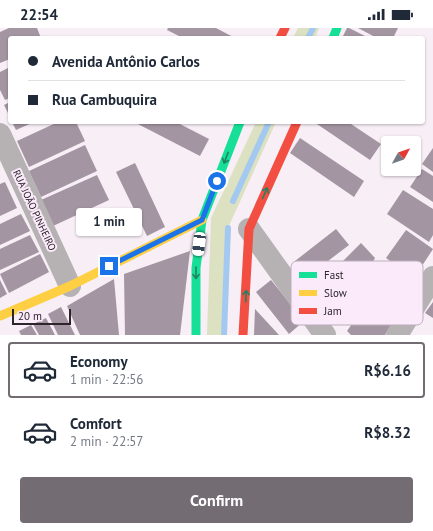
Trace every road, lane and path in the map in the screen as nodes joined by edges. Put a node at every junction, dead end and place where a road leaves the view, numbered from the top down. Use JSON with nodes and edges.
{"nodes":[{"id":1,"x":239,"y":124,"type":"edge"},
{"id":2,"x":296,"y":124,"type":"edge"},
{"id":3,"x":0,"y":134,"type":"edge"},
{"id":4,"x":202,"y":220,"type":"junction"},
{"id":5,"x":249,"y":229,"type":"junction"},
{"id":6,"x":433,"y":277,"type":"edge"},
{"id":7,"x":70,"y":286,"type":"junction"},
{"id":8,"x":291,"y":288,"type":"edge"},
{"id":9,"x":423,"y":293,"type":"edge"},
{"id":10,"x":0,"y":316,"type":"edge"},
{"id":11,"x":318,"y":325,"type":"edge"},
{"id":12,"x":403,"y":325,"type":"edge"},
{"id":13,"x":196,"y":335,"type":"edge"},
{"id":14,"x":243,"y":335,"type":"edge"},
{"id":15,"x":325,"y":335,"type":"edge"},
{"id":16,"x":397,"y":335,"type":"edge"}],
"edges":[{"from":1,"to":4,"type":"street","one_way":true},
{"from":5,"to":2,"type":"street","one_way":true},
{"from":3,"to":7,"type":"street","name":"RUA JOÃO PINHEIRO"},
{"from":4,"to":7,"type":"street"},
{"from":4,"to":13,"type":"street","one_way":true},
{"from":5,"to":8,"type":"street"},
{"from":14,"to":5,"type":"street","one_way":true},
{"from":6,"to":9,"type":"street"},
{"from":7,"to":10,"type":"street"},
{"from":11,"to":15,"type":"street"},
{"from":12,"to":16,"type":"street"}]}
